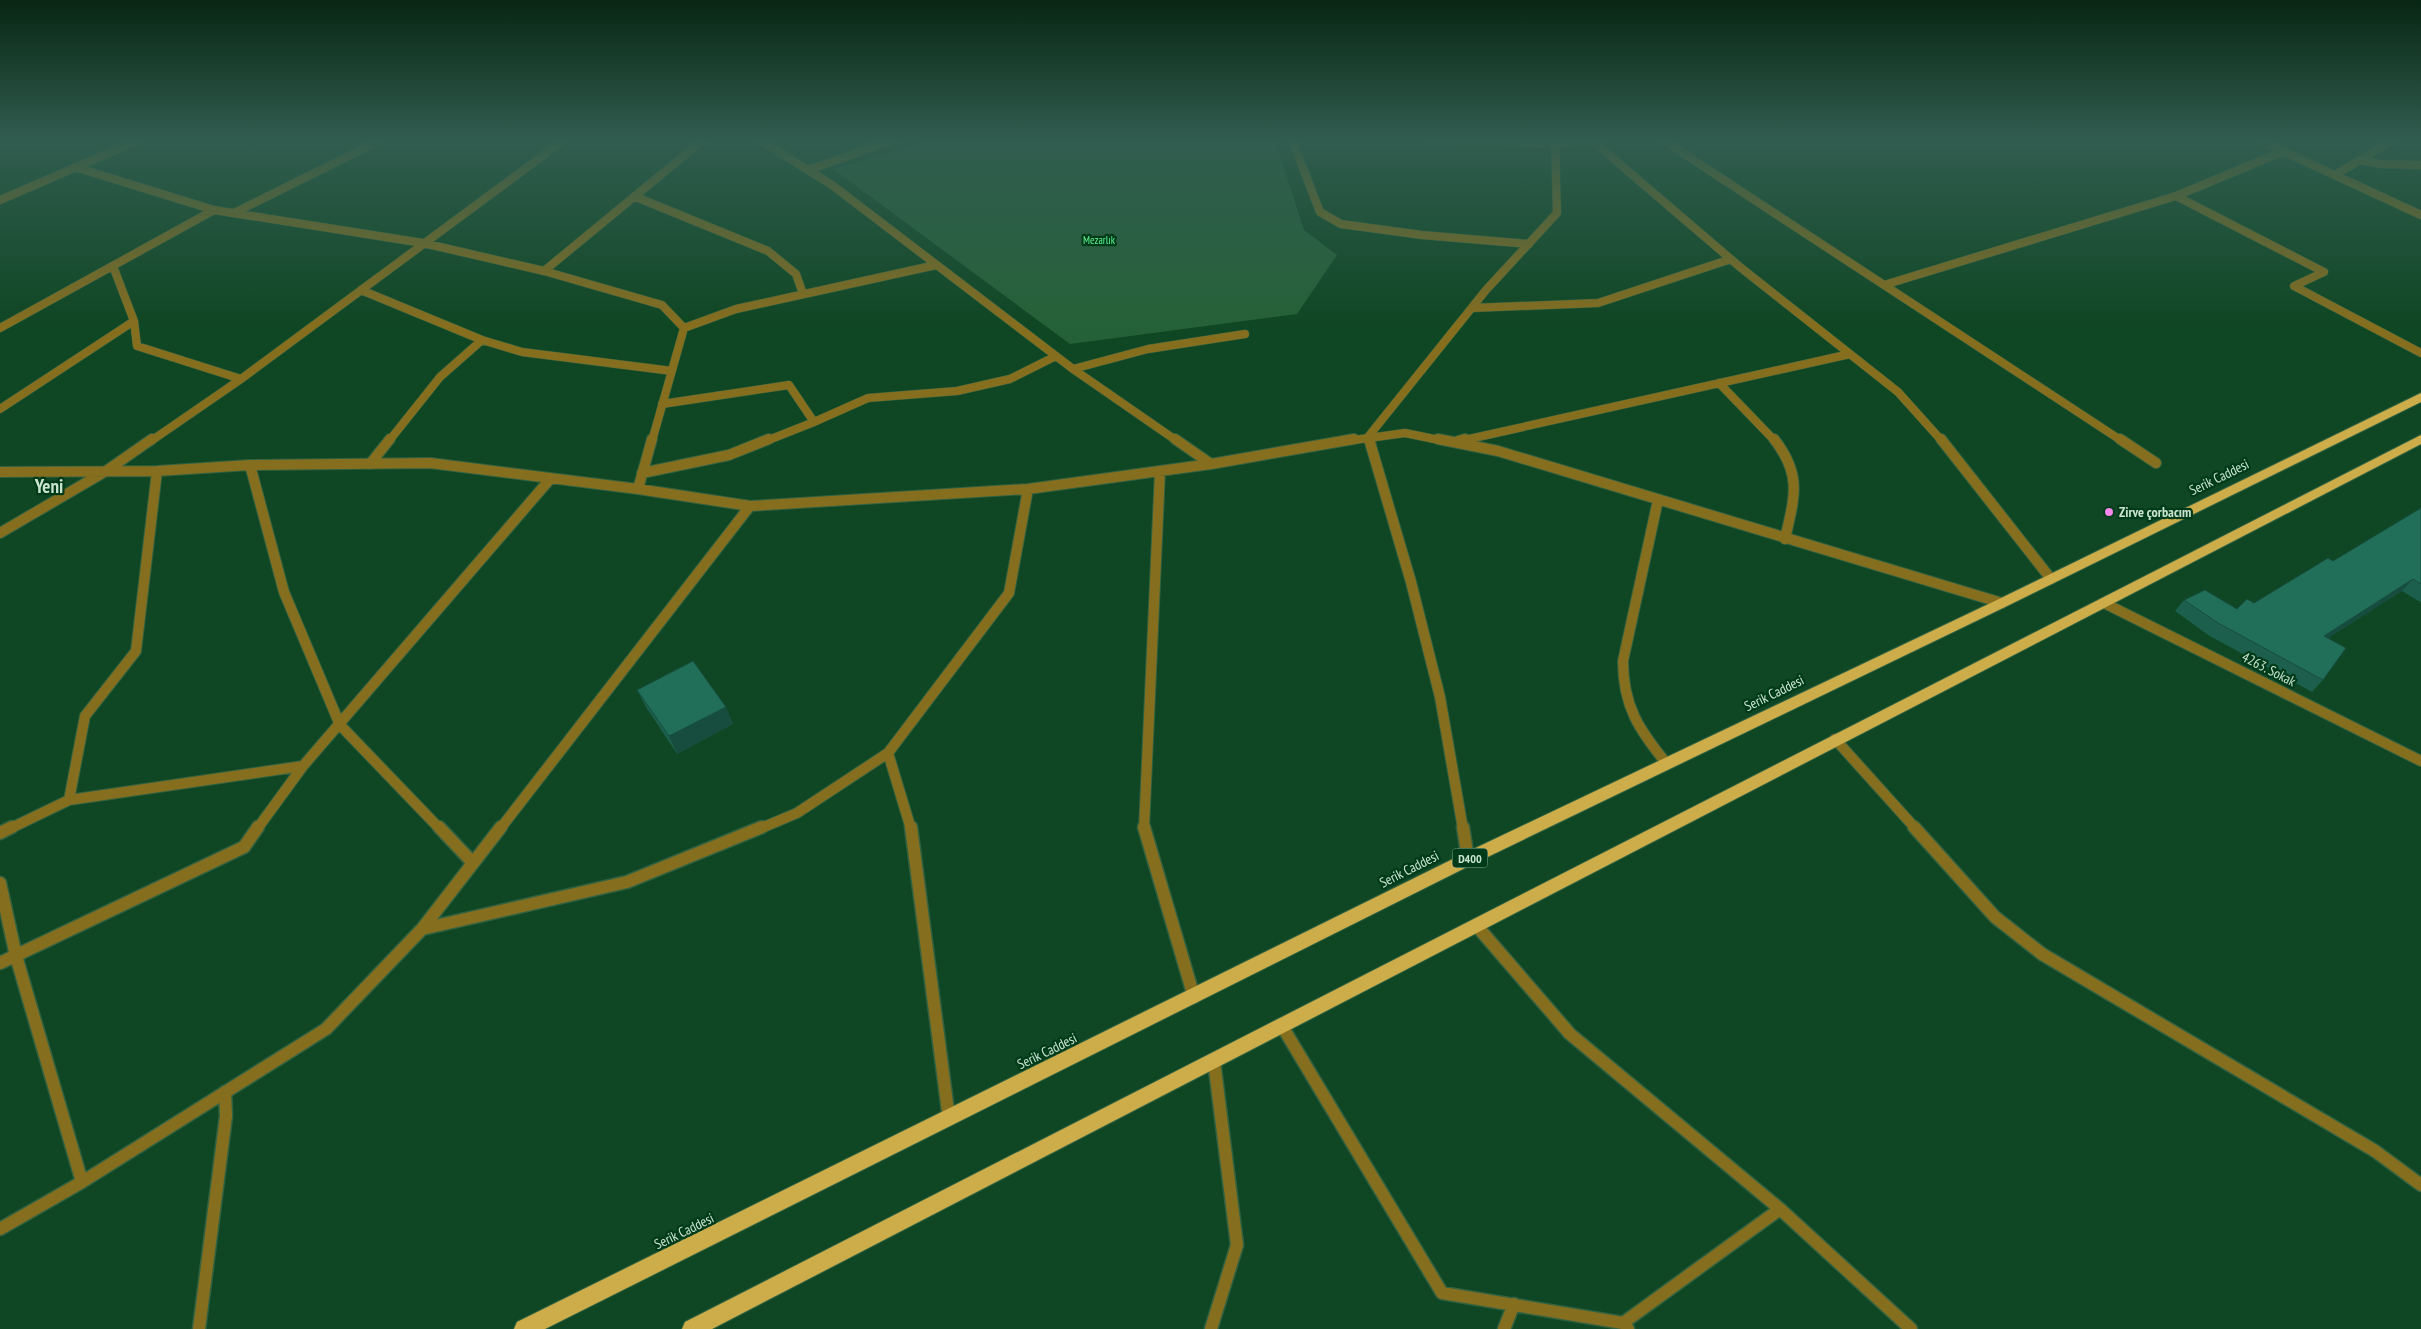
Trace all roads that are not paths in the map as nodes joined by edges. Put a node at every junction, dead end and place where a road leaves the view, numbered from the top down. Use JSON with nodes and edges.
{"nodes":[{"id":1,"x":188,"y":202,"type":"edge"},
{"id":2,"x":256,"y":202,"type":"edge"},
{"id":3,"x":478,"y":202,"type":"edge"},
{"id":4,"x":630,"y":202,"type":"edge"},
{"id":5,"x":648,"y":202,"type":"edge"},
{"id":6,"x":854,"y":202,"type":"edge"},
{"id":7,"x":1316,"y":202,"type":"edge"},
{"id":8,"x":1557,"y":202,"type":"edge"},
{"id":9,"x":1667,"y":202,"type":"edge"},
{"id":10,"x":1758,"y":202,"type":"edge"},
{"id":11,"x":2156,"y":202,"type":"edge"},
{"id":12,"x":2188,"y":202,"type":"edge"},
{"id":13,"x":2393,"y":202,"type":"edge"},
{"id":14,"x":214,"y":210,"type":"junction"},
{"id":15,"x":234,"y":213,"type":"junction"},
{"id":16,"x":2421,"y":215,"type":"edge"},
{"id":17,"x":422,"y":243,"type":"junction"},
{"id":18,"x":1529,"y":244,"type":"junction"},
{"id":19,"x":1731,"y":259,"type":"junction"},
{"id":20,"x":936,"y":264,"type":"junction"},
{"id":21,"x":113,"y":266,"type":"junction"},
{"id":22,"x":544,"y":271,"type":"junction"},
{"id":23,"x":1884,"y":285,"type":"junction"},
{"id":24,"x":361,"y":290,"type":"junction"},
{"id":25,"x":803,"y":294,"type":"junction"},
{"id":26,"x":1472,"y":308,"type":"junction"},
{"id":27,"x":134,"y":321,"type":"junction"},
{"id":28,"x":0,"y":328,"type":"edge"},
{"id":29,"x":684,"y":328,"type":"junction"},
{"id":30,"x":1244,"y":334,"type":"dead end"},
{"id":31,"x":482,"y":340,"type":"junction"},
{"id":32,"x":2421,"y":353,"type":"edge"},
{"id":33,"x":1850,"y":354,"type":"junction"},
{"id":34,"x":1056,"y":356,"type":"junction"},
{"id":35,"x":1073,"y":368,"type":"junction"},
{"id":36,"x":672,"y":371,"type":"junction"},
{"id":37,"x":241,"y":380,"type":"junction"},
{"id":38,"x":1719,"y":384,"type":"junction"},
{"id":39,"x":2421,"y":397,"type":"edge"},
{"id":40,"x":662,"y":404,"type":"junction"},
{"id":41,"x":0,"y":409,"type":"edge"},
{"id":42,"x":814,"y":422,"type":"junction"},
{"id":43,"x":1368,"y":437,"type":"junction"},
{"id":44,"x":2421,"y":439,"type":"edge"},
{"id":45,"x":1452,"y":442,"type":"junction"},
{"id":46,"x":2156,"y":463,"type":"dead end"},
{"id":47,"x":370,"y":464,"type":"junction"},
{"id":48,"x":1211,"y":464,"type":"junction"},
{"id":49,"x":250,"y":465,"type":"junction"},
{"id":50,"x":106,"y":471,"type":"junction"},
{"id":51,"x":158,"y":471,"type":"junction"},
{"id":52,"x":1160,"y":471,"type":"junction"},
{"id":53,"x":0,"y":472,"type":"edge"},
{"id":54,"x":642,"y":473,"type":"junction"},
{"id":55,"x":551,"y":478,"type":"junction"},
{"id":56,"x":638,"y":489,"type":"junction"},
{"id":57,"x":1028,"y":489,"type":"junction"},
{"id":58,"x":1658,"y":500,"type":"junction"},
{"id":59,"x":750,"y":506,"type":"junction"},
{"id":60,"x":0,"y":533,"type":"edge"},
{"id":61,"x":1785,"y":539,"type":"junction"},
{"id":62,"x":2051,"y":579,"type":"junction"},
{"id":63,"x":2002,"y":603,"type":"junction"},
{"id":64,"x":2104,"y":603,"type":"junction"},
{"id":65,"x":340,"y":725,"type":"junction"},
{"id":66,"x":1835,"y":739,"type":"junction"},
{"id":67,"x":888,"y":754,"type":"junction"},
{"id":68,"x":2421,"y":761,"type":"edge"},
{"id":69,"x":1667,"y":764,"type":"junction"},
{"id":70,"x":303,"y":766,"type":"junction"},
{"id":71,"x":69,"y":800,"type":"junction"},
{"id":72,"x":0,"y":833,"type":"edge"},
{"id":73,"x":1468,"y":859,"type":"junction"},
{"id":74,"x":473,"y":862,"type":"junction"},
{"id":75,"x":0,"y":883,"type":"edge"},
{"id":76,"x":1476,"y":925,"type":"junction"},
{"id":77,"x":422,"y":929,"type":"junction"},
{"id":78,"x":16,"y":956,"type":"junction"},
{"id":79,"x":0,"y":963,"type":"edge"},
{"id":80,"x":1194,"y":997,"type":"junction"},
{"id":81,"x":1282,"y":1026,"type":"junction"},
{"id":82,"x":1214,"y":1061,"type":"junction"},
{"id":83,"x":225,"y":1092,"type":"junction"},
{"id":84,"x":949,"y":1119,"type":"junction"},
{"id":85,"x":82,"y":1182,"type":"junction"},
{"id":86,"x":2421,"y":1184,"type":"edge"},
{"id":87,"x":1780,"y":1209,"type":"junction"},
{"id":88,"x":0,"y":1230,"type":"edge"},
{"id":89,"x":1514,"y":1304,"type":"junction"},
{"id":90,"x":716,"y":1323,"type":"edge"},
{"id":91,"x":1626,"y":1326,"type":"edge"},
{"id":92,"x":199,"y":1329,"type":"edge"},
{"id":93,"x":524,"y":1329,"type":"edge"},
{"id":94,"x":692,"y":1329,"type":"edge"},
{"id":95,"x":1211,"y":1329,"type":"edge"},
{"id":96,"x":1504,"y":1329,"type":"edge"},
{"id":97,"x":1911,"y":1329,"type":"edge"}],
"edges":[{"from":1,"to":14,"type":"street"},
{"from":2,"to":15,"type":"street"},
{"from":3,"to":17,"type":"street"},
{"from":4,"to":22,"type":"street"},
{"from":5,"to":25,"type":"street"},
{"from":6,"to":20,"type":"street"},
{"from":7,"to":18,"type":"street"},
{"from":8,"to":18,"type":"street"},
{"from":9,"to":19,"type":"street"},
{"from":10,"to":23,"type":"street"},
{"from":11,"to":23,"type":"street"},
{"from":12,"to":32,"type":"street"},
{"from":13,"to":16,"type":"street"},
{"from":14,"to":15,"type":"street"},
{"from":14,"to":21,"type":"street"},
{"from":15,"to":17,"type":"street"},
{"from":17,"to":22,"type":"street"},
{"from":17,"to":24,"type":"street"},
{"from":18,"to":26,"type":"street"},
{"from":19,"to":26,"type":"street"},
{"from":19,"to":33,"type":"street"},
{"from":20,"to":25,"type":"street"},
{"from":20,"to":34,"type":"street"},
{"from":21,"to":27,"type":"street"},
{"from":21,"to":28,"type":"street"},
{"from":22,"to":29,"type":"street"},
{"from":23,"to":46,"type":"street"},
{"from":24,"to":31,"type":"street"},
{"from":24,"to":37,"type":"street"},
{"from":25,"to":29,"type":"street"},
{"from":26,"to":43,"type":"street"},
{"from":27,"to":37,"type":"street"},
{"from":27,"to":41,"type":"street"},
{"from":29,"to":36,"type":"street"},
{"from":30,"to":35,"type":"street"},
{"from":31,"to":36,"type":"street"},
{"from":31,"to":47,"type":"street"},
{"from":33,"to":38,"type":"street"},
{"from":33,"to":62,"type":"street"},
{"from":34,"to":35,"type":"street"},
{"from":34,"to":42,"type":"street"},
{"from":35,"to":48,"type":"street"},
{"from":36,"to":40,"type":"street"},
{"from":37,"to":50,"type":"street"},
{"from":38,"to":45,"type":"street"},
{"from":38,"to":61,"type":"street"},
{"from":39,"to":62,"type":"highway","name":"Serik Caddesi","number":"D400"},
{"from":40,"to":42,"type":"street"},
{"from":40,"to":54,"type":"street"},
{"from":42,"to":54,"type":"street"},
{"from":43,"to":45,"type":"street"},
{"from":43,"to":48,"type":"street"},
{"from":43,"to":73,"type":"street"},
{"from":44,"to":64,"type":"highway"},
{"from":45,"to":58,"type":"street"},
{"from":47,"to":49,"type":"street"},
{"from":47,"to":55,"type":"street"},
{"from":48,"to":52,"type":"street"},
{"from":49,"to":51,"type":"street"},
{"from":49,"to":65,"type":"street"},
{"from":50,"to":51,"type":"street"},
{"from":50,"to":53,"type":"street"},
{"from":50,"to":60,"type":"street"},
{"from":51,"to":71,"type":"street"},
{"from":52,"to":57,"type":"street"},
{"from":52,"to":80,"type":"street"},
{"from":54,"to":56,"type":"street"},
{"from":55,"to":56,"type":"street"},
{"from":55,"to":65,"type":"street"},
{"from":56,"to":59,"type":"street"},
{"from":57,"to":59,"type":"street"},
{"from":57,"to":67,"type":"street"},
{"from":58,"to":61,"type":"street"},
{"from":58,"to":69,"type":"street"},
{"from":59,"to":74,"type":"street"},
{"from":61,"to":63,"type":"street"},
{"from":62,"to":63,"type":"highway","name":"Serik Caddesi","number":"D400"},
{"from":63,"to":69,"type":"highway","name":"Serik Caddesi","number":"D400"},
{"from":64,"to":66,"type":"highway"},
{"from":64,"to":68,"type":"street","name":"4263. Sokak"},
{"from":65,"to":70,"type":"street"},
{"from":65,"to":74,"type":"street"},
{"from":66,"to":76,"type":"highway"},
{"from":66,"to":86,"type":"street"},
{"from":67,"to":77,"type":"street"},
{"from":67,"to":84,"type":"street"},
{"from":69,"to":73,"type":"highway","name":"Serik Caddesi","number":"D400"},
{"from":70,"to":71,"type":"street"},
{"from":70,"to":78,"type":"street"},
{"from":71,"to":72,"type":"street"},
{"from":73,"to":80,"type":"highway","name":"Serik Caddesi","number":"D400"},
{"from":74,"to":77,"type":"street"},
{"from":75,"to":78,"type":"street"},
{"from":76,"to":81,"type":"highway"},
{"from":76,"to":87,"type":"street"},
{"from":77,"to":83,"type":"street"},
{"from":78,"to":79,"type":"street"},
{"from":78,"to":85,"type":"street"},
{"from":80,"to":84,"type":"highway","name":"Serik Caddesi","number":"D400"},
{"from":81,"to":82,"type":"highway"},
{"from":81,"to":89,"type":"street"},
{"from":82,"to":90,"type":"highway"},
{"from":82,"to":95,"type":"street"},
{"from":83,"to":85,"type":"street"},
{"from":83,"to":92,"type":"street"},
{"from":84,"to":93,"type":"highway","name":"Serik Caddesi","number":"D400"},
{"from":85,"to":88,"type":"street"},
{"from":87,"to":91,"type":"street"},
{"from":87,"to":97,"type":"street"},
{"from":89,"to":91,"type":"street"},
{"from":89,"to":96,"type":"street"},
{"from":90,"to":94,"type":"highway"}]}
